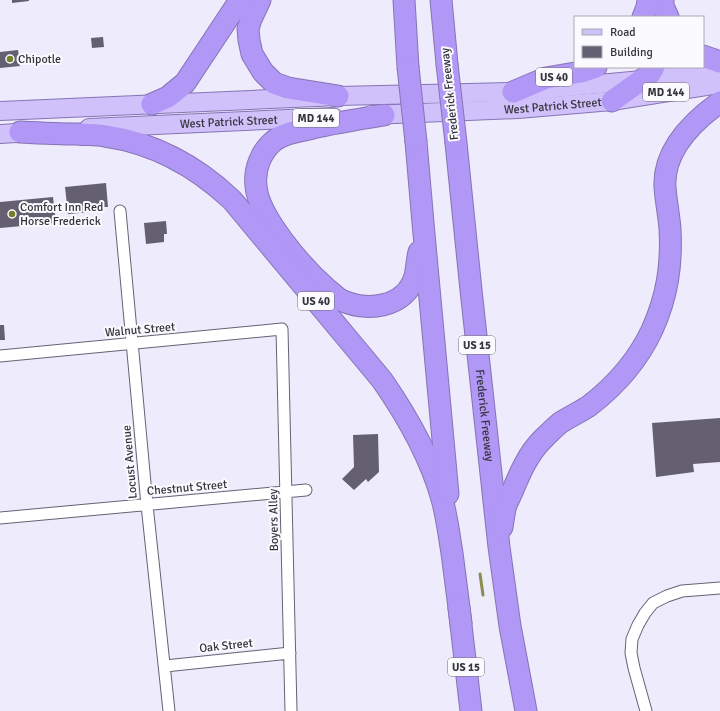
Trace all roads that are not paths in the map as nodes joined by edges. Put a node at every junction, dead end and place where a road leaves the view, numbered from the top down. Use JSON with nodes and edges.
{"nodes":[{"id":1,"x":240,"y":0,"type":"edge"},
{"id":2,"x":260,"y":0,"type":"edge"},
{"id":3,"x":441,"y":0,"type":"edge"},
{"id":4,"x":404,"y":2,"type":"edge"},
{"id":5,"x":661,"y":8,"type":"edge"},
{"id":6,"x":643,"y":16,"type":"edge"},
{"id":7,"x":704,"y":56,"type":"edge"},
{"id":8,"x":720,"y":62,"type":"edge"},
{"id":9,"x":593,"y":68,"type":"edge"},
{"id":10,"x":720,"y":71,"type":"edge"},
{"id":11,"x":648,"y":73,"type":"edge"},
{"id":12,"x":720,"y":84,"type":"edge"},
{"id":13,"x":513,"y":92,"type":"junction"},
{"id":14,"x":338,"y":96,"type":"junction"},
{"id":15,"x":612,"y":101,"type":"junction"},
{"id":16,"x":720,"y":102,"type":"edge"},
{"id":17,"x":152,"y":104,"type":"junction"},
{"id":18,"x":2,"y":110,"type":"edge"},
{"id":19,"x":384,"y":115,"type":"junction"},
{"id":20,"x":10,"y":133,"type":"edge"},
{"id":21,"x":120,"y":211,"type":"dead end"},
{"id":22,"x":423,"y":223,"type":"junction"},
{"id":23,"x":282,"y":329,"type":"joint"},
{"id":24,"x":132,"y":344,"type":"junction"},
{"id":25,"x":0,"y":356,"type":"edge"},
{"id":26,"x":306,"y":490,"type":"dead end"},
{"id":27,"x":286,"y":491,"type":"junction"},
{"id":28,"x":147,"y":505,"type":"junction"},
{"id":29,"x":0,"y":518,"type":"edge"},
{"id":30,"x":500,"y":547,"type":"junction"},
{"id":31,"x":720,"y":588,"type":"edge"},
{"id":32,"x":461,"y":623,"type":"junction"},
{"id":33,"x":290,"y":653,"type":"junction"},
{"id":34,"x":165,"y":666,"type":"junction"},
{"id":35,"x":169,"y":711,"type":"edge"},
{"id":36,"x":291,"y":711,"type":"edge"},
{"id":37,"x":471,"y":711,"type":"edge"},
{"id":38,"x":526,"y":711,"type":"edge"},
{"id":39,"x":646,"y":711,"type":"edge"}],
"edges":[{"from":1,"to":17,"type":"highway"},
{"from":2,"to":14,"type":"highway"},
{"from":3,"to":30,"type":"highway","name":"Frederick Freeway","number":"US 15","bridge":true},
{"from":4,"to":22,"type":"highway","number":"US 15","bridge":true},
{"from":5,"to":6,"type":"highway"},
{"from":7,"to":8,"type":"highway"},
{"from":9,"to":13,"type":"highway","number":"US 40"},
{"from":10,"to":11,"type":"main road","name":"West Patrick Street","number":"MD 144"},
{"from":11,"to":13,"type":"main road","name":"West Patrick Street","number":"MD 144"},
{"from":11,"to":15,"type":"highway"},
{"from":12,"to":15,"type":"main road","name":"West Patrick Street","number":"MD 144"},
{"from":13,"to":14,"type":"main road","name":"West Patrick Street","number":"US 40"},
{"from":14,"to":17,"type":"main road","name":"West Patrick Street","number":"US 40"},
{"from":15,"to":19,"type":"main road","name":"West Patrick Street","number":"MD 144"},
{"from":16,"to":30,"type":"highway"},
{"from":17,"to":18,"type":"main road","name":"West Patrick Street","number":"US 40"},
{"from":19,"to":20,"type":"main road","name":"West Patrick Street","number":"MD 144"},
{"from":19,"to":22,"type":"highway"},
{"from":20,"to":32,"type":"highway","number":"US 40"},
{"from":21,"to":24,"type":"street","name":"Locust Avenue"},
{"from":22,"to":32,"type":"highway","number":"US 15"},
{"from":23,"to":24,"type":"street","name":"Walnut Street"},
{"from":23,"to":27,"type":"street","name":"Boyers Alley"},
{"from":24,"to":25,"type":"street","name":"Walnut Street"},
{"from":24,"to":28,"type":"street","name":"Locust Avenue"},
{"from":26,"to":27,"type":"street","name":"Chestnut Street"},
{"from":27,"to":28,"type":"street","name":"Chestnut Street"},
{"from":27,"to":33,"type":"street","name":"Boyers Alley"},
{"from":28,"to":29,"type":"street","name":"Chestnut Street"},
{"from":28,"to":34,"type":"street","name":"Locust Avenue"},
{"from":30,"to":38,"type":"highway","name":"Frederick Freeway","number":"US 15"},
{"from":31,"to":39,"type":"street"},
{"from":32,"to":37,"type":"highway","number":"US 15"},
{"from":33,"to":34,"type":"street","name":"Oak Street"},
{"from":33,"to":36,"type":"street","name":"Boyers Alley"},
{"from":34,"to":35,"type":"street","name":"Locust Avenue"}]}
